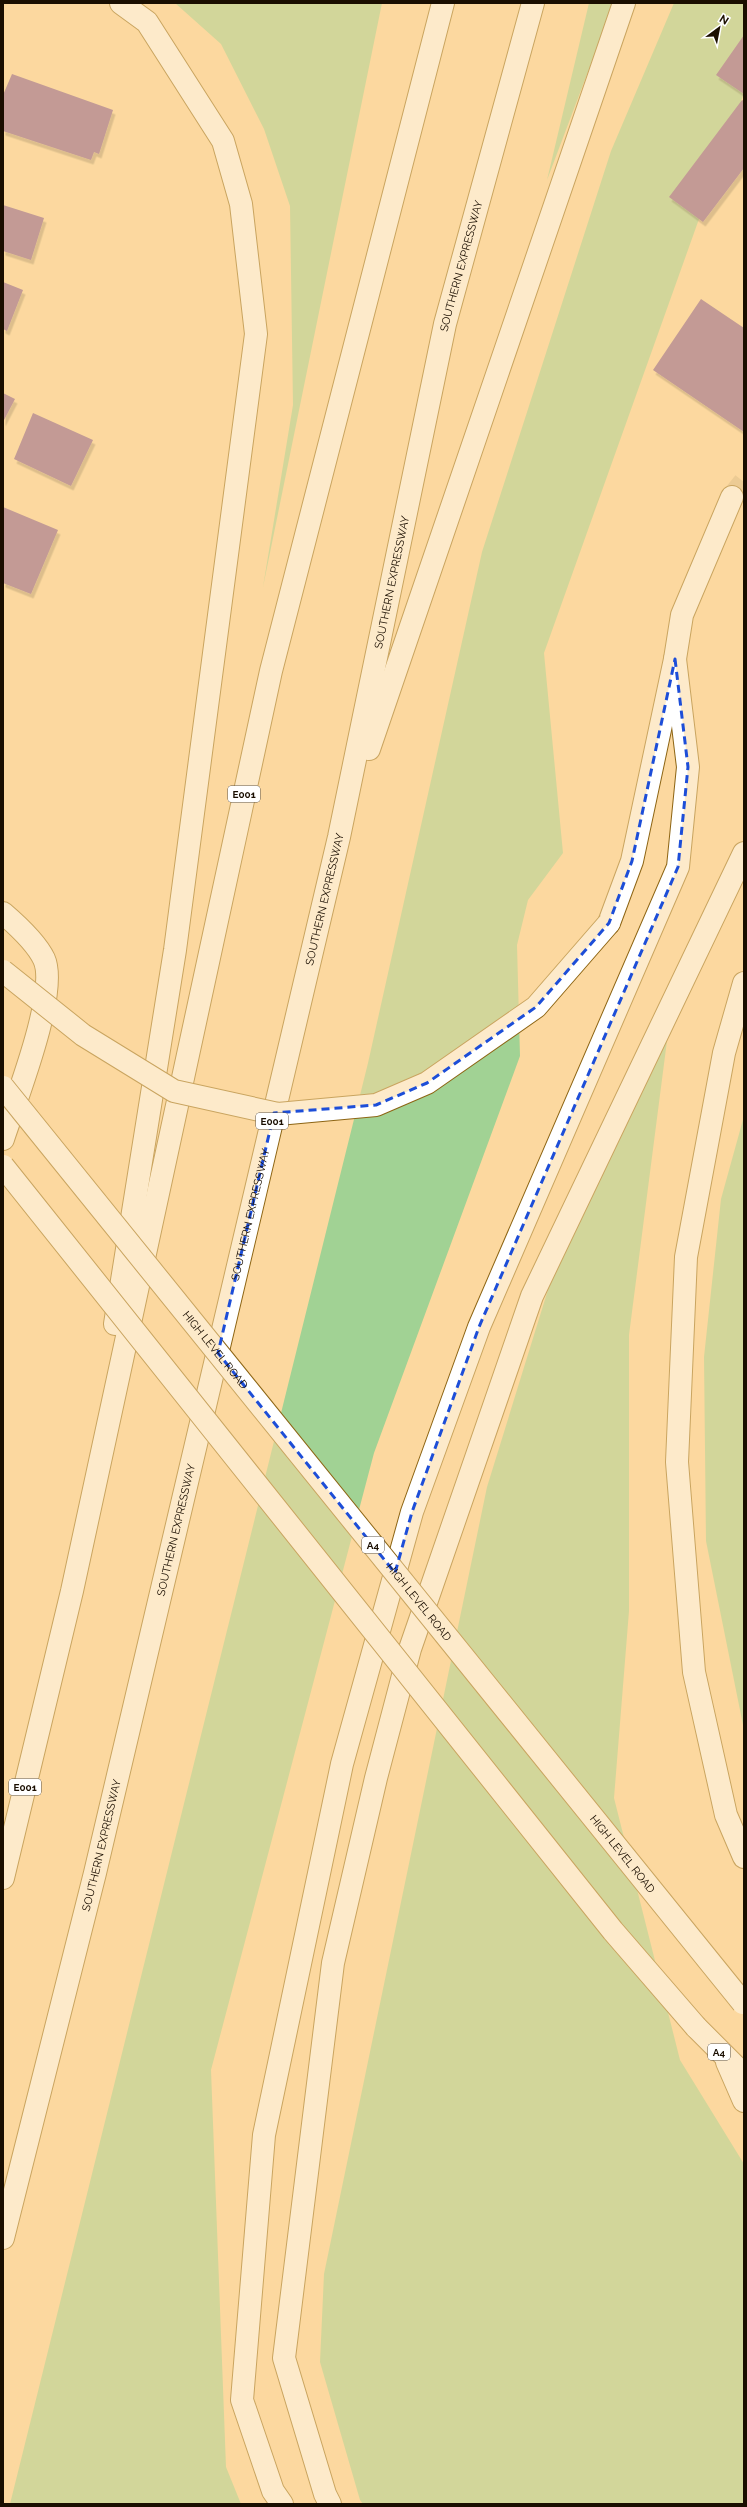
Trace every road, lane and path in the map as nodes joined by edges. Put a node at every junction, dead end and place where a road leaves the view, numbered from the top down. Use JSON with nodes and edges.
{"nodes":[{"id":1,"x":121,"y":3,"type":"edge"},
{"id":2,"x":443,"y":3,"type":"edge"},
{"id":3,"x":533,"y":3,"type":"edge"},
{"id":4,"x":624,"y":3,"type":"edge"},
{"id":5,"x":732,"y":498,"type":"tunnel mouth"},
{"id":6,"x":676,"y":659,"type":"junction"},
{"id":7,"x":339,"y":837,"type":"junction"},
{"id":8,"x":744,"y":853,"type":"edge"},
{"id":9,"x":3,"y":913,"type":"edge"},
{"id":10,"x":3,"y":971,"type":"edge"},
{"id":11,"x":744,"y":983,"type":"edge"},
{"id":12,"x":3,"y":1086,"type":"edge"},
{"id":13,"x":3,"y":1139,"type":"edge"},
{"id":14,"x":3,"y":1166,"type":"edge"},
{"id":15,"x":72,"y":1591,"type":"junction"},
{"id":16,"x":744,"y":1857,"type":"edge"},
{"id":17,"x":3,"y":1878,"type":"edge"},
{"id":18,"x":743,"y":2004,"type":"edge"},
{"id":19,"x":724,"y":2056,"type":"junction"},
{"id":20,"x":744,"y":2075,"type":"edge"},
{"id":21,"x":744,"y":2101,"type":"edge"},
{"id":22,"x":3,"y":2238,"type":"edge"},
{"id":23,"x":282,"y":2504,"type":"edge"},
{"id":24,"x":330,"y":2504,"type":"edge"}],
"edges":[{"from":1,"to":15,"type":"highway"},
{"from":2,"to":15,"type":"highway","number":"E001"},
{"from":3,"to":7,"type":"highway","name":"SOUTHERN EXPRESSWAY","number":"E001"},
{"from":4,"to":7,"type":"highway"},
{"from":5,"to":6,"type":"highway"},
{"from":6,"to":10,"type":"highway","bridge":true},
{"from":6,"to":23,"type":"highway"},
{"from":7,"to":22,"type":"highway","name":"SOUTHERN EXPRESSWAY","number":"E001"},
{"from":8,"to":24,"type":"highway"},
{"from":9,"to":13,"type":"highway"},
{"from":11,"to":16,"type":"highway"},
{"from":12,"to":18,"type":"highway","name":"HIGH LEVEL ROAD","number":"A4","bridge":true},
{"from":14,"to":19,"type":"highway","number":"A4","bridge":true},
{"from":15,"to":17,"type":"highway","number":"E001"},
{"from":19,"to":20,"type":"highway","number":"A4"},
{"from":19,"to":21,"type":"highway"}]}
